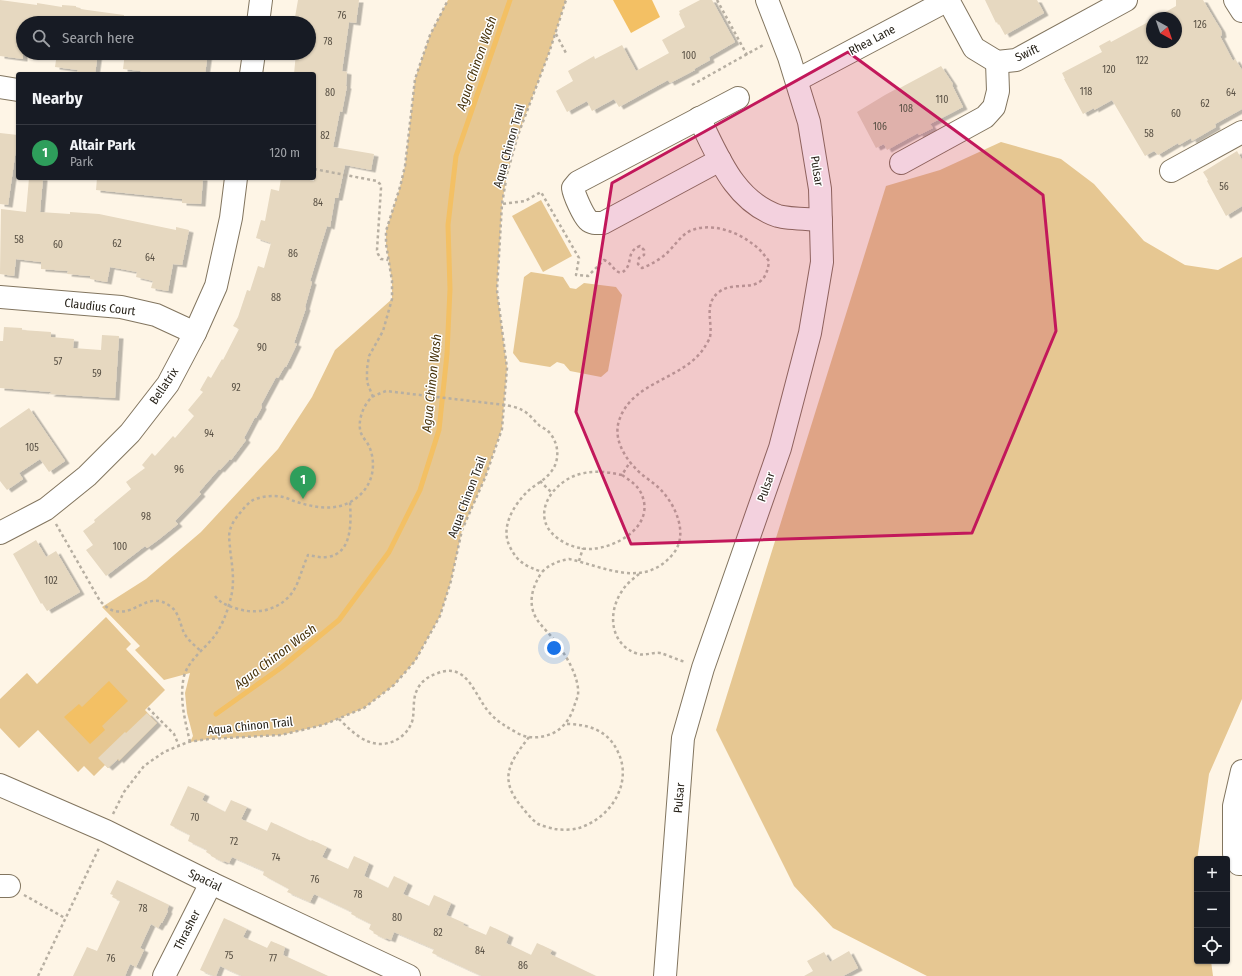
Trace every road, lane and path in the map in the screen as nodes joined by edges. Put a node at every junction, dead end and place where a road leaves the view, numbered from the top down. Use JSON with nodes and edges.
{"nodes":[{"id":1,"x":261,"y":0,"type":"edge"},
{"id":2,"x":448,"y":0,"type":"edge"},
{"id":3,"x":566,"y":0,"type":"edge"},
{"id":4,"x":717,"y":0,"type":"edge"},
{"id":5,"x":767,"y":0,"type":"edge"},
{"id":6,"x":948,"y":0,"type":"edge"},
{"id":7,"x":1126,"y":0,"type":"edge"},
{"id":8,"x":1235,"y":0,"type":"edge"},
{"id":9,"x":1242,"y":12,"type":"edge"},
{"id":10,"x":259,"y":16,"type":"edge"},
{"id":11,"x":555,"y":33,"type":"junction"},
{"id":12,"x":781,"y":35,"type":"junction"},
{"id":13,"x":567,"y":55,"type":"dead end"},
{"id":14,"x":747,"y":55,"type":"junction"},
{"id":15,"x":253,"y":60,"type":"edge"},
{"id":16,"x":997,"y":62,"type":"junction"},
{"id":17,"x":251,"y":72,"type":"edge"},
{"id":18,"x":797,"y":80,"type":"junction"},
{"id":19,"x":692,"y":85,"type":"dead end"},
{"id":20,"x":0,"y":87,"type":"edge"},
{"id":21,"x":16,"y":90,"type":"edge"},
{"id":22,"x":738,"y":98,"type":"dead end"},
{"id":23,"x":699,"y":118,"type":"junction"},
{"id":24,"x":1242,"y":132,"type":"edge"},
{"id":25,"x":720,"y":160,"type":"junction"},
{"id":26,"x":901,"y":163,"type":"dead end"},
{"id":27,"x":316,"y":169,"type":"edge"},
{"id":28,"x":1171,"y":171,"type":"dead end"},
{"id":29,"x":236,"y":180,"type":"edge"},
{"id":30,"x":502,"y":204,"type":"junction"},
{"id":31,"x":821,"y":220,"type":"junction"},
{"id":32,"x":388,"y":260,"type":"junction"},
{"id":33,"x":0,"y":297,"type":"edge"},
{"id":34,"x":195,"y":333,"type":"junction"},
{"id":35,"x":373,"y":397,"type":"junction"},
{"id":36,"x":505,"y":405,"type":"junction"},
{"id":37,"x":630,"y":462,"type":"junction"},
{"id":38,"x":622,"y":475,"type":"junction"},
{"id":39,"x":540,"y":481,"type":"junction"},
{"id":40,"x":552,"y":492,"type":"junction"},
{"id":41,"x":350,"y":502,"type":"junction"},
{"id":42,"x":46,"y":509,"type":"junction"},
{"id":43,"x":0,"y":533,"type":"edge"},
{"id":44,"x":583,"y":548,"type":"junction"},
{"id":45,"x":579,"y":561,"type":"junction"},
{"id":46,"x":542,"y":572,"type":"junction"},
{"id":47,"x":640,"y":573,"type":"junction"},
{"id":48,"x":215,"y":596,"type":"dead end"},
{"id":49,"x":228,"y":605,"type":"junction"},
{"id":50,"x":201,"y":651,"type":"junction"},
{"id":51,"x":703,"y":668,"type":"junction"},
{"id":52,"x":148,"y":708,"type":"dead end"},
{"id":53,"x":339,"y":719,"type":"junction"},
{"id":54,"x":565,"y":724,"type":"junction"},
{"id":55,"x":529,"y":737,"type":"junction"},
{"id":56,"x":190,"y":742,"type":"junction"},
{"id":57,"x":179,"y":746,"type":"junction"},
{"id":58,"x":1242,"y":771,"type":"edge"},
{"id":59,"x":0,"y":786,"type":"edge"},
{"id":60,"x":112,"y":816,"type":"dead end"},
{"id":61,"x":102,"y":841,"type":"dead end"},
{"id":62,"x":1241,"y":864,"type":"edge"},
{"id":63,"x":211,"y":883,"type":"junction"},
{"id":64,"x":5,"y":886,"type":"edge"},
{"id":65,"x":65,"y":918,"type":"junction"},
{"id":66,"x":38,"y":976,"type":"edge"},
{"id":67,"x":164,"y":976,"type":"edge"},
{"id":68,"x":409,"y":976,"type":"edge"},
{"id":69,"x":665,"y":976,"type":"edge"}],
"edges":[{"from":1,"to":10,"type":"street"},
{"from":2,"to":32,"type":"path"},
{"from":3,"to":11,"type":"path","name":"Aqua Chinon Trail"},
{"from":4,"to":14,"type":"path"},
{"from":5,"to":12,"type":"street","name":"Pulsar"},
{"from":6,"to":16,"type":"street"},
{"from":6,"to":18,"type":"street","name":"Rhea Lane"},
{"from":7,"to":16,"type":"street","name":"Swift"},
{"from":8,"to":9,"type":"street"},
{"from":11,"to":13,"type":"path"},
{"from":11,"to":30,"type":"path","name":"Aqua Chinon Trail"},
{"from":12,"to":14,"type":"path"},
{"from":12,"to":18,"type":"street","name":"Pulsar"},
{"from":14,"to":19,"type":"path"},
{"from":15,"to":17,"type":"street"},
{"from":16,"to":26,"type":"street"},
{"from":18,"to":31,"type":"street","name":"Pulsar"},
{"from":20,"to":21,"type":"street"},
{"from":22,"to":23,"type":"street"},
{"from":23,"to":25,"type":"street"},
{"from":23,"to":25,"type":"street"},
{"from":24,"to":28,"type":"street"},
{"from":25,"to":31,"type":"street"},
{"from":27,"to":32,"type":"path"},
{"from":29,"to":34,"type":"street","name":"Bellatrix"},
{"from":30,"to":36,"type":"path","name":"Aqua Chinon Trail"},
{"from":30,"to":37,"type":"path"},
{"from":31,"to":51,"type":"street","name":"Pulsar"},
{"from":32,"to":35,"type":"path"},
{"from":33,"to":34,"type":"street","name":"Claudius Court"},
{"from":34,"to":42,"type":"street","name":"Bellatrix"},
{"from":35,"to":36,"type":"path"},
{"from":35,"to":41,"type":"path"},
{"from":36,"to":39,"type":"path"},
{"from":36,"to":53,"type":"path","name":"Aqua Chinon Trail"},
{"from":37,"to":38,"type":"path"},
{"from":37,"to":47,"type":"path"},
{"from":38,"to":40,"type":"path"},
{"from":38,"to":44,"type":"path"},
{"from":39,"to":40,"type":"path"},
{"from":39,"to":46,"type":"path"},
{"from":40,"to":44,"type":"path"},
{"from":41,"to":49,"type":"path"},
{"from":41,"to":49,"type":"path"},
{"from":42,"to":43,"type":"street","name":"Bellatrix"},
{"from":42,"to":50,"type":"path"},
{"from":44,"to":45,"type":"path"},
{"from":45,"to":46,"type":"path"},
{"from":45,"to":47,"type":"path"},
{"from":46,"to":54,"type":"path"},
{"from":47,"to":51,"type":"path"},
{"from":48,"to":49,"type":"path"},
{"from":49,"to":50,"type":"path"},
{"from":50,"to":56,"type":"path"},
{"from":51,"to":69,"type":"street","name":"Pulsar"},
{"from":52,"to":57,"type":"path"},
{"from":53,"to":55,"type":"path"},
{"from":53,"to":56,"type":"path","name":"Aqua Chinon Trail"},
{"from":54,"to":55,"type":"path"},
{"from":54,"to":55,"type":"path"},
{"from":56,"to":57,"type":"path","name":"Aqua Chinon Trail"},
{"from":57,"to":60,"type":"path","name":"Aqua Chinon Trail"},
{"from":58,"to":62,"type":"street"},
{"from":59,"to":63,"type":"street","name":"Spacial"},
{"from":61,"to":65,"type":"path"},
{"from":63,"to":67,"type":"street","name":"Thrasher"},
{"from":63,"to":68,"type":"street","name":"Spacial"},
{"from":64,"to":65,"type":"path"},
{"from":65,"to":66,"type":"path"}]}
